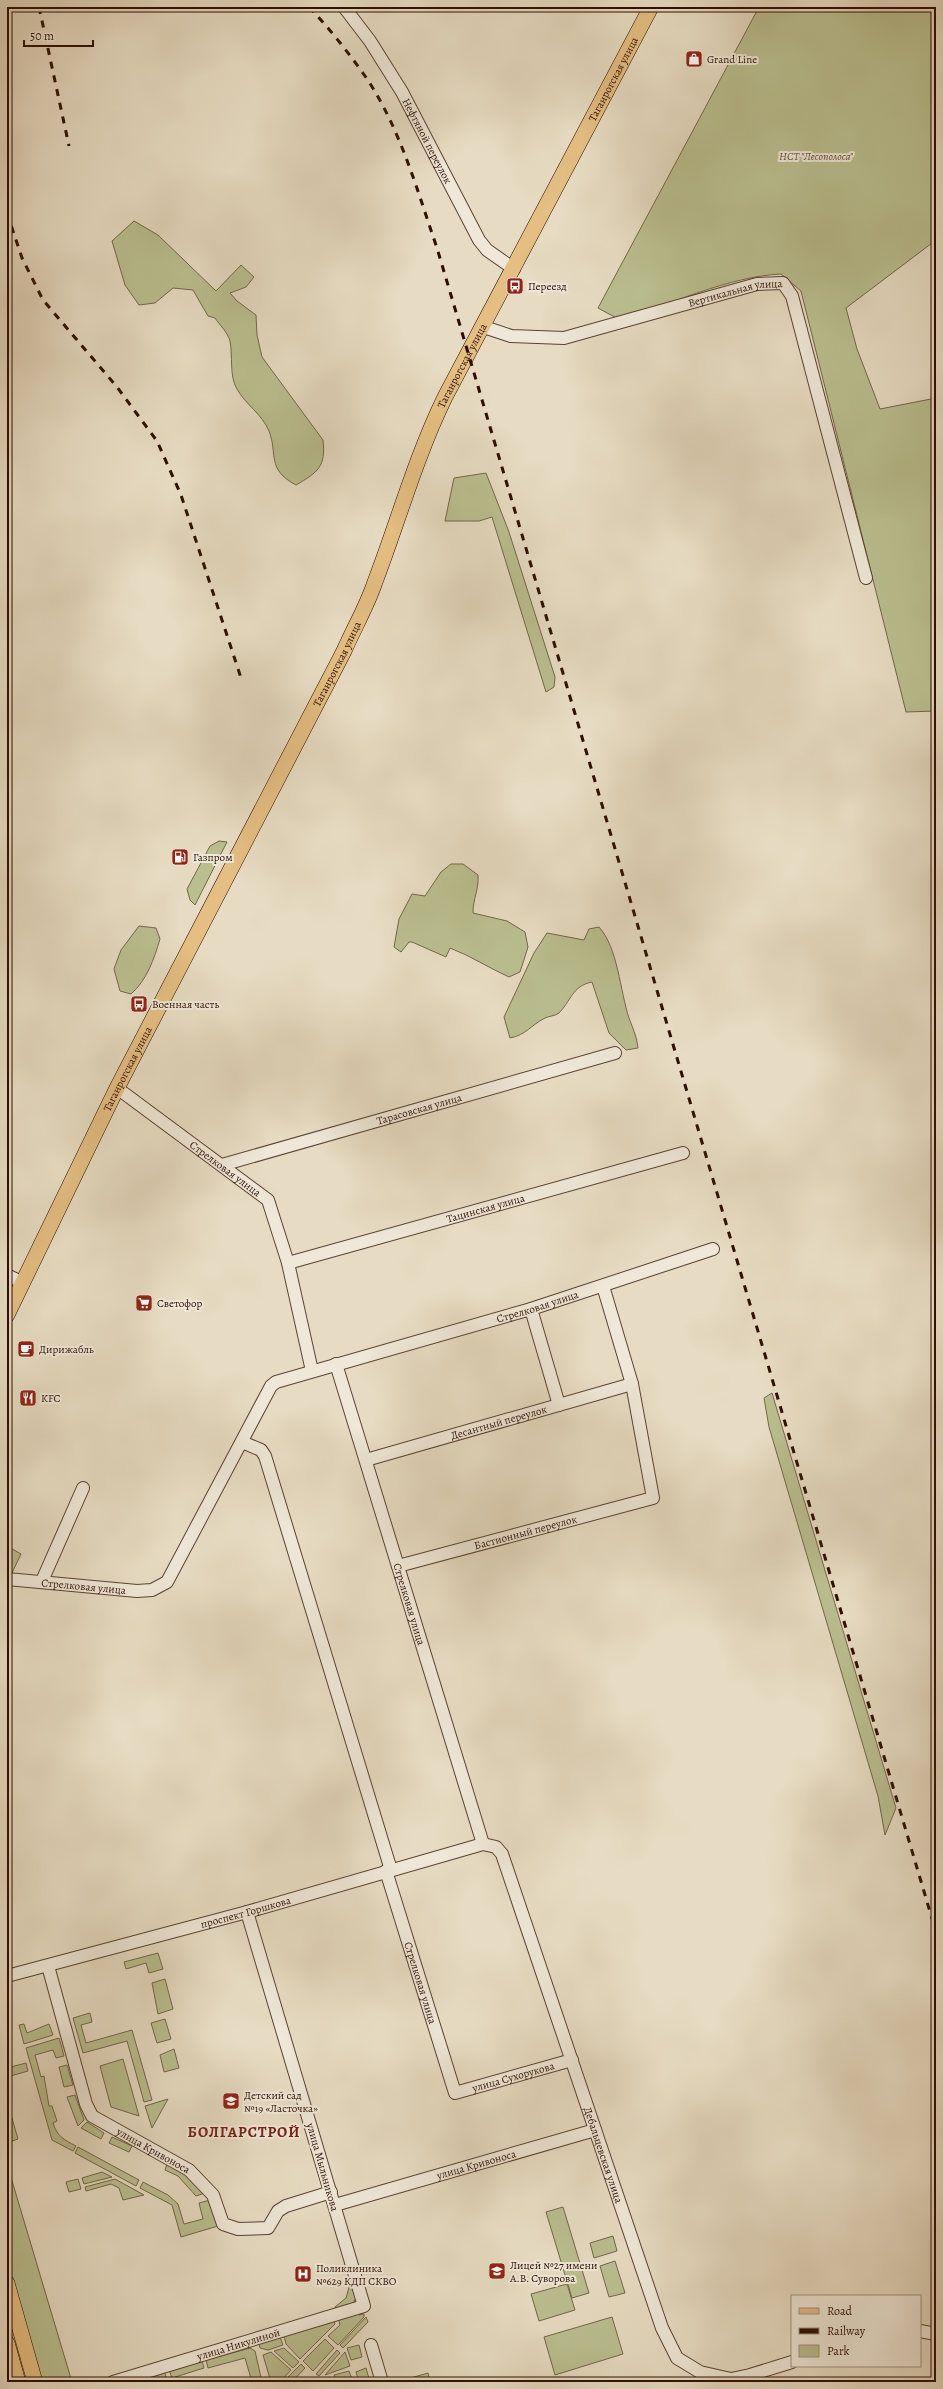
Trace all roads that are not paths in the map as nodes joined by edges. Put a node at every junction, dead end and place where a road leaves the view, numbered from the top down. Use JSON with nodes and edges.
{"nodes":[{"id":1,"x":344,"y":7,"type":"edge"},
{"id":2,"x":651,"y":7,"type":"edge"},
{"id":3,"x":514,"y":269,"type":"junction"},
{"id":4,"x":484,"y":327,"type":"junction"},
{"id":5,"x":866,"y":578,"type":"dead end"},
{"id":6,"x":615,"y":1053,"type":"dead end"},
{"id":7,"x":117,"y":1088,"type":"junction"},
{"id":8,"x":683,"y":1153,"type":"dead end"},
{"id":9,"x":222,"y":1165,"type":"junction"},
{"id":10,"x":713,"y":1249,"type":"dead end"},
{"id":11,"x":288,"y":1263,"type":"junction"},
{"id":12,"x":7,"y":1275,"type":"edge"},
{"id":13,"x":22,"y":1283,"type":"junction"},
{"id":14,"x":603,"y":1286,"type":"junction"},
{"id":15,"x":531,"y":1309,"type":"junction"},
{"id":16,"x":7,"y":1315,"type":"edge"},
{"id":17,"x":336,"y":1364,"type":"junction"},
{"id":18,"x":312,"y":1371,"type":"junction"},
{"id":19,"x":632,"y":1384,"type":"junction"},
{"id":20,"x":559,"y":1405,"type":"junction"},
{"id":21,"x":242,"y":1442,"type":"junction"},
{"id":22,"x":366,"y":1460,"type":"junction"},
{"id":23,"x":82,"y":1488,"type":"dead end"},
{"id":24,"x":398,"y":1566,"type":"junction"},
{"id":25,"x":7,"y":1579,"type":"edge"},
{"id":26,"x":42,"y":1581,"type":"junction"},
{"id":27,"x":483,"y":1844,"type":"junction"},
{"id":28,"x":388,"y":1870,"type":"junction"},
{"id":29,"x":247,"y":1912,"type":"junction"},
{"id":30,"x":48,"y":1966,"type":"junction"},
{"id":31,"x":7,"y":1976,"type":"edge"},
{"id":32,"x":572,"y":2060,"type":"junction"},
{"id":33,"x":455,"y":2093,"type":"joint"},
{"id":34,"x":595,"y":2130,"type":"junction"},
{"id":35,"x":331,"y":2192,"type":"junction"},
{"id":36,"x":334,"y":2205,"type":"junction"},
{"id":37,"x":7,"y":2283,"type":"edge"},
{"id":38,"x":364,"y":2306,"type":"joint"},
{"id":39,"x":921,"y":2331,"type":"edge"},
{"id":40,"x":936,"y":2334,"type":"edge"},
{"id":41,"x":7,"y":2343,"type":"edge"},
{"id":42,"x":371,"y":2345,"type":"dead end"},
{"id":43,"x":791,"y":2362,"type":"edge"},
{"id":44,"x":18,"y":2382,"type":"edge"},
{"id":45,"x":35,"y":2382,"type":"edge"},
{"id":46,"x":113,"y":2382,"type":"edge"},
{"id":47,"x":382,"y":2382,"type":"edge"}],
"edges":[{"from":1,"to":3,"type":"street","name":"Нефтяной переулок"},
{"from":2,"to":3,"type":"main road","name":"Таганрогская улица"},
{"from":3,"to":4,"type":"main road","name":"Таганрогская улица"},
{"from":4,"to":5,"type":"street","name":"Вертикальная улица"},
{"from":4,"to":7,"type":"main road","name":"Таганрогская улица"},
{"from":6,"to":9,"type":"street","name":"Тарасовская улица"},
{"from":7,"to":9,"type":"street","name":"Стрелковая улица"},
{"from":7,"to":13,"type":"main road","name":"Таганрогская улица"},
{"from":8,"to":11,"type":"street","name":"Тацинская улица"},
{"from":9,"to":11,"type":"street","name":"Стрелковая улица"},
{"from":10,"to":14,"type":"street","name":"Стрелковая улица"},
{"from":11,"to":18,"type":"street","name":"Стрелковая улица"},
{"from":12,"to":13,"type":"street"},
{"from":13,"to":16,"type":"main road","name":"Таганрогская улица"},
{"from":14,"to":15,"type":"street","name":"Стрелковая улица"},
{"from":14,"to":19,"type":"street"},
{"from":15,"to":17,"type":"street","name":"Стрелковая улица"},
{"from":15,"to":20,"type":"street"},
{"from":17,"to":18,"type":"street","name":"Стрелковая улица"},
{"from":17,"to":22,"type":"street","name":"Стрелковая улица"},
{"from":18,"to":21,"type":"street","name":"Стрелковая улица"},
{"from":19,"to":20,"type":"street","name":"Десантный переулок"},
{"from":19,"to":24,"type":"street","name":"Бастионный переулок"},
{"from":20,"to":22,"type":"street","name":"Десантный переулок"},
{"from":21,"to":26,"type":"street","name":"Стрелковая улица"},
{"from":21,"to":28,"type":"street","name":"Стрелковая улица"},
{"from":22,"to":24,"type":"street","name":"Стрелковая улица"},
{"from":23,"to":26,"type":"street"},
{"from":24,"to":27,"type":"street","name":"Стрелковая улица"},
{"from":25,"to":26,"type":"street","name":"Стрелковая улица"},
{"from":27,"to":28,"type":"street","name":"проспект Горшкова"},
{"from":27,"to":32,"type":"street","name":"Дебальцевская улица"},
{"from":28,"to":29,"type":"street","name":"проспект Горшкова"},
{"from":28,"to":33,"type":"street","name":"Стрелковая улица"},
{"from":29,"to":30,"type":"street","name":"проспект Горшкова"},
{"from":29,"to":35,"type":"street","name":"улица Мыльникова"},
{"from":30,"to":31,"type":"street","name":"проспект Горшкова"},
{"from":30,"to":35,"type":"street","name":"улица Кривоноса"},
{"from":32,"to":33,"type":"street","name":"улица Сухорукова"},
{"from":32,"to":34,"type":"street","name":"Дебальцевская улица"},
{"from":34,"to":36,"type":"street","name":"улица Кривоноса"},
{"from":34,"to":43,"type":"street","name":"Дебальцевская улица"},
{"from":35,"to":36,"type":"street","name":"улица Мыльникова"},
{"from":36,"to":38,"type":"street","name":"улица Мыльникова"},
{"from":37,"to":45,"type":"main road"},
{"from":38,"to":46,"type":"street","name":"улица Никулиной"},
{"from":39,"to":40,"type":"street"},
{"from":41,"to":44,"type":"main road"},
{"from":42,"to":47,"type":"street"}]}
